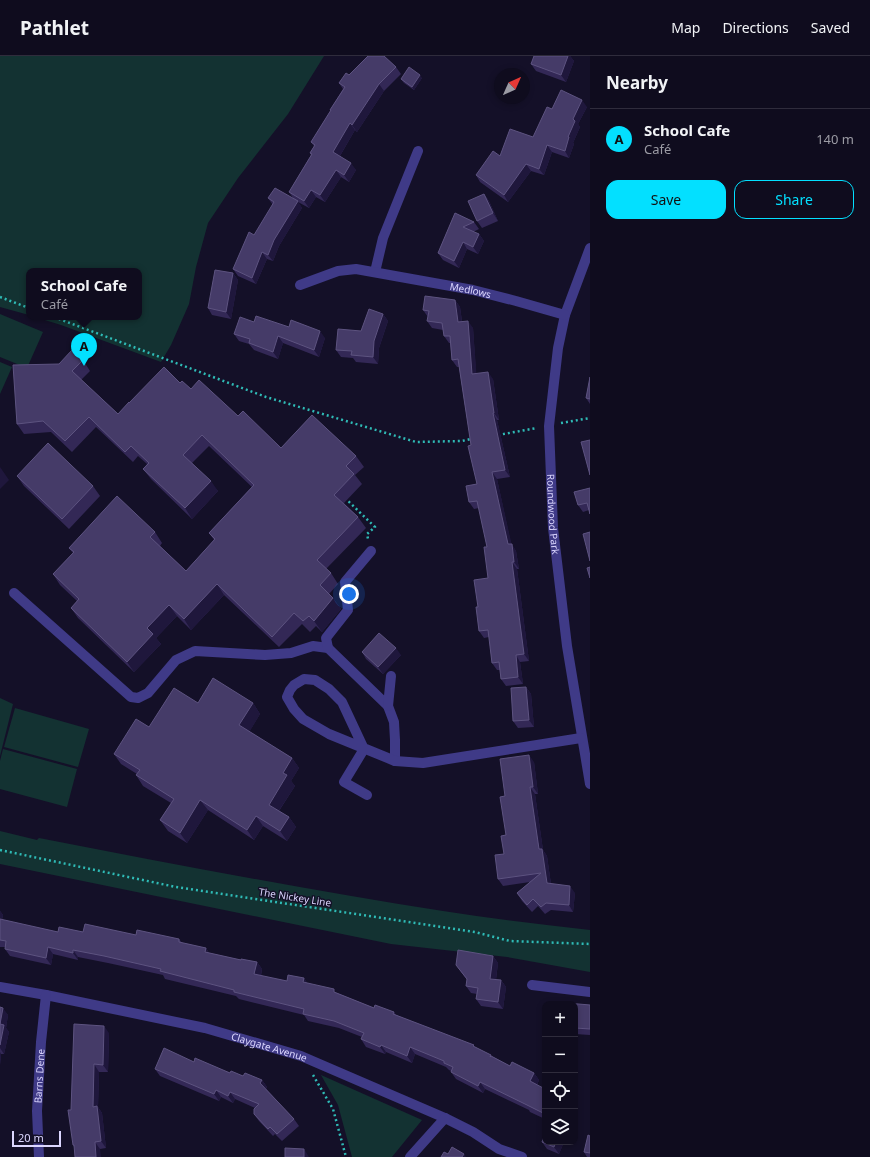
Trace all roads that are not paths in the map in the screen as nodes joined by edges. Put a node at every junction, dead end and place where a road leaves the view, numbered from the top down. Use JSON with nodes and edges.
{"nodes":[{"id":1,"x":418,"y":151,"type":"dead end"},
{"id":2,"x":590,"y":248,"type":"edge"},
{"id":3,"x":375,"y":272,"type":"junction"},
{"id":4,"x":300,"y":285,"type":"dead end"},
{"id":5,"x":566,"y":315,"type":"junction"},
{"id":6,"x":371,"y":551,"type":"road end"},
{"id":7,"x":14,"y":593,"type":"dead end"},
{"id":8,"x":328,"y":648,"type":"junction"},
{"id":9,"x":391,"y":676,"type":"dead end"},
{"id":10,"x":388,"y":706,"type":"junction"},
{"id":11,"x":582,"y":738,"type":"junction"},
{"id":12,"x":364,"y":749,"type":"junction"},
{"id":13,"x":394,"y":761,"type":"junction"},
{"id":14,"x":590,"y":784,"type":"edge"},
{"id":15,"x":367,"y":796,"type":"dead end"},
{"id":16,"x":532,"y":985,"type":"dead end"},
{"id":17,"x":0,"y":987,"type":"edge"},
{"id":18,"x":590,"y":992,"type":"edge"},
{"id":19,"x":46,"y":995,"type":"junction"},
{"id":20,"x":445,"y":1118,"type":"junction"},
{"id":21,"x":39,"y":1157,"type":"edge"},
{"id":22,"x":410,"y":1157,"type":"edge"},
{"id":23,"x":522,"y":1157,"type":"edge"}],
"edges":[{"from":1,"to":3,"type":"street"},
{"from":2,"to":5,"type":"street","name":"Roundwood Park"},
{"from":3,"to":4,"type":"street","name":"Medlows"},
{"from":3,"to":5,"type":"street","name":"Medlows"},
{"from":5,"to":11,"type":"street","name":"Roundwood Park"},
{"from":6,"to":8,"type":"street"},
{"from":7,"to":8,"type":"street"},
{"from":8,"to":10,"type":"street"},
{"from":9,"to":10,"type":"street"},
{"from":10,"to":13,"type":"street"},
{"from":11,"to":13,"type":"street"},
{"from":11,"to":14,"type":"street","name":"Roundwood Park"},
{"from":12,"to":12,"type":"street"},
{"from":12,"to":13,"type":"street"},
{"from":12,"to":15,"type":"street"},
{"from":16,"to":18,"type":"street"},
{"from":17,"to":19,"type":"street","name":"Claygate Avenue"},
{"from":19,"to":20,"type":"street","name":"Claygate Avenue"},
{"from":19,"to":21,"type":"street","name":"Barns Dene"},
{"from":20,"to":22,"type":"street"},
{"from":20,"to":23,"type":"street","name":"Claygate Avenue"}]}
